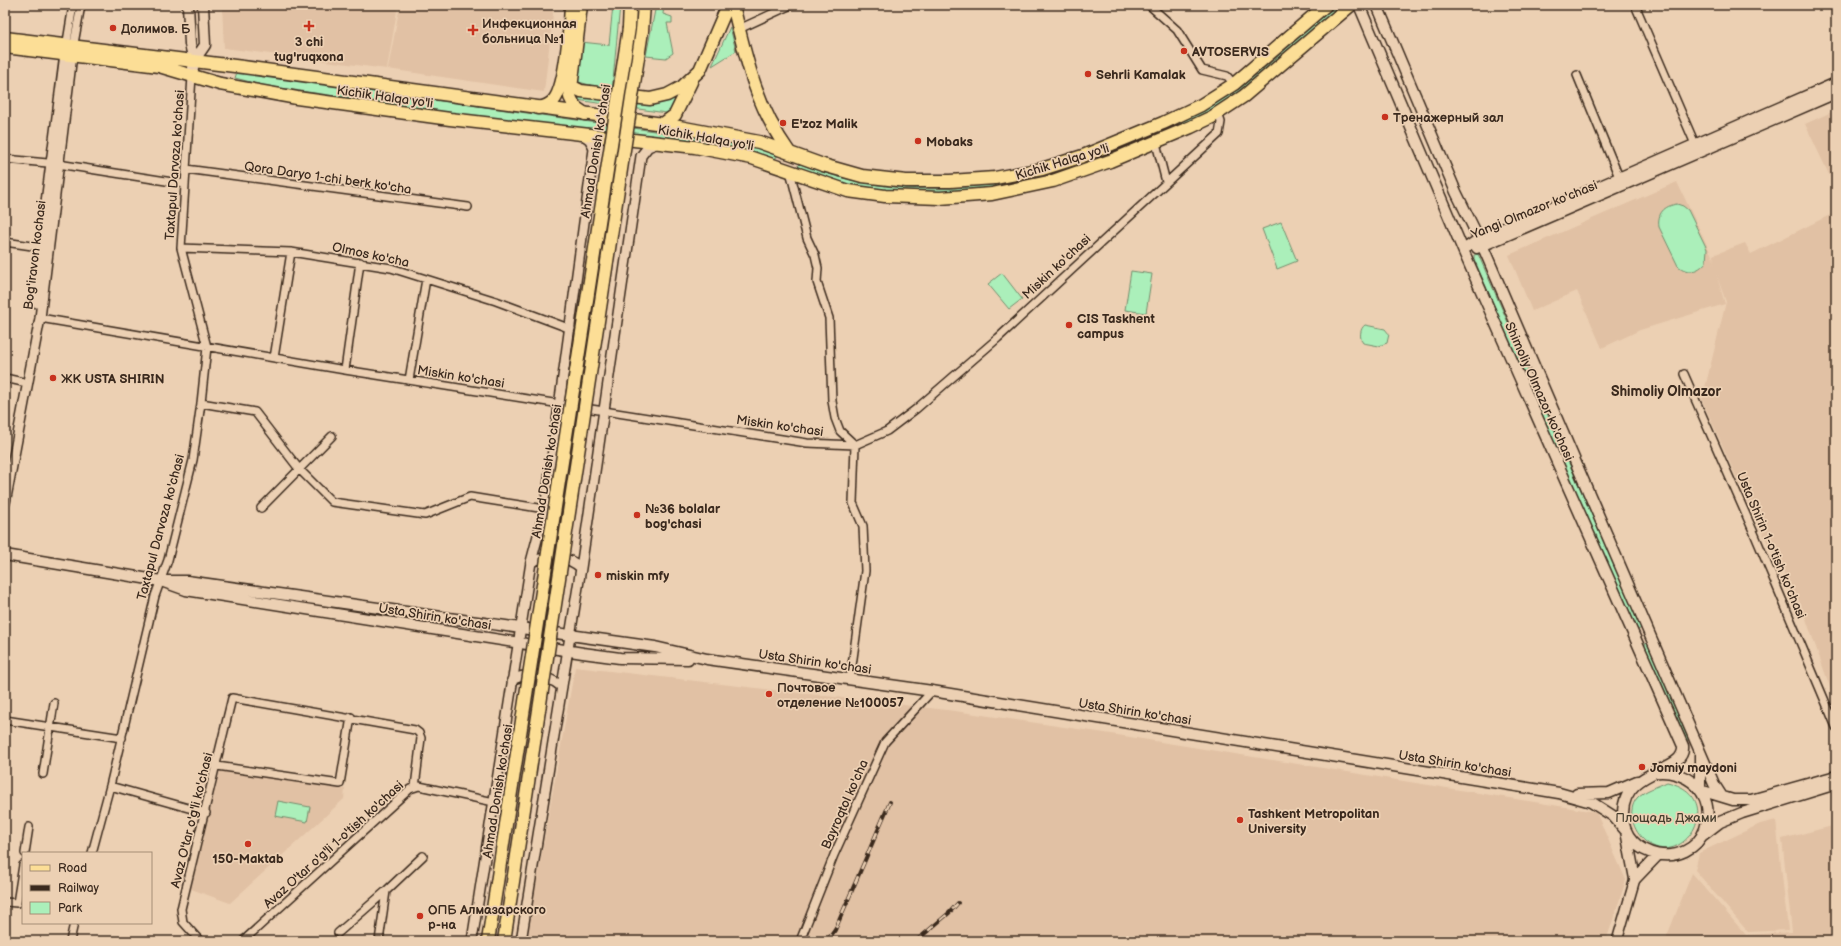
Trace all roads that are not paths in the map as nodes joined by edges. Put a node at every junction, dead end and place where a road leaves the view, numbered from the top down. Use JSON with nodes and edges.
{"nodes":[{"id":1,"x":73,"y":5,"type":"edge"},
{"id":2,"x":81,"y":5,"type":"edge"},
{"id":3,"x":188,"y":5,"type":"edge"},
{"id":4,"x":203,"y":5,"type":"edge"},
{"id":5,"x":571,"y":5,"type":"edge"},
{"id":6,"x":581,"y":5,"type":"edge"},
{"id":7,"x":630,"y":5,"type":"edge"},
{"id":8,"x":644,"y":5,"type":"edge"},
{"id":9,"x":722,"y":5,"type":"edge"},
{"id":10,"x":728,"y":5,"type":"edge"},
{"id":11,"x":733,"y":5,"type":"edge"},
{"id":12,"x":791,"y":5,"type":"edge"},
{"id":13,"x":1149,"y":5,"type":"edge"},
{"id":14,"x":1326,"y":5,"type":"edge"},
{"id":15,"x":1351,"y":5,"type":"edge"},
{"id":16,"x":1358,"y":5,"type":"edge"},
{"id":17,"x":1377,"y":5,"type":"edge"},
{"id":18,"x":1635,"y":5,"type":"edge"},
{"id":19,"x":739,"y":29,"type":"junction"},
{"id":20,"x":5,"y":38,"type":"edge"},
{"id":21,"x":5,"y":47,"type":"edge"},
{"id":22,"x":69,"y":50,"type":"junction"},
{"id":23,"x":194,"y":61,"type":"junction"},
{"id":24,"x":565,"y":68,"type":"junction"},
{"id":25,"x":1577,"y":75,"type":"dead end"},
{"id":26,"x":192,"y":76,"type":"junction"},
{"id":27,"x":692,"y":80,"type":"junction"},
{"id":28,"x":1836,"y":83,"type":"edge"},
{"id":29,"x":1234,"y":84,"type":"junction"},
{"id":30,"x":571,"y":86,"type":"junction"},
{"id":31,"x":1836,"y":93,"type":"edge"},
{"id":32,"x":538,"y":108,"type":"junction"},
{"id":33,"x":1218,"y":113,"type":"junction"},
{"id":34,"x":585,"y":114,"type":"junction"},
{"id":35,"x":663,"y":124,"type":"junction"},
{"id":36,"x":582,"y":134,"type":"junction"},
{"id":37,"x":659,"y":143,"type":"junction"},
{"id":38,"x":1156,"y":143,"type":"junction"},
{"id":39,"x":1695,"y":144,"type":"junction"},
{"id":40,"x":789,"y":152,"type":"junction"},
{"id":41,"x":5,"y":159,"type":"edge"},
{"id":42,"x":54,"y":164,"type":"junction"},
{"id":43,"x":186,"y":169,"type":"junction"},
{"id":44,"x":787,"y":170,"type":"junction"},
{"id":45,"x":1166,"y":182,"type":"junction"},
{"id":46,"x":1621,"y":182,"type":"junction"},
{"id":47,"x":185,"y":184,"type":"junction"},
{"id":48,"x":468,"y":207,"type":"dead end"},
{"id":49,"x":5,"y":242,"type":"edge"},
{"id":50,"x":1481,"y":243,"type":"junction"},
{"id":51,"x":39,"y":248,"type":"junction"},
{"id":52,"x":181,"y":248,"type":"junction"},
{"id":53,"x":1463,"y":250,"type":"junction"},
{"id":54,"x":291,"y":252,"type":"junction"},
{"id":55,"x":360,"y":262,"type":"junction"},
{"id":56,"x":426,"y":279,"type":"junction"},
{"id":57,"x":40,"y":318,"type":"junction"},
{"id":58,"x":571,"y":329,"type":"junction"},
{"id":59,"x":207,"y":347,"type":"junction"},
{"id":60,"x":274,"y":358,"type":"junction"},
{"id":61,"x":345,"y":370,"type":"junction"},
{"id":62,"x":1537,"y":373,"type":"junction"},
{"id":63,"x":1684,"y":374,"type":"dead end"},
{"id":64,"x":5,"y":378,"type":"edge"},
{"id":65,"x":410,"y":380,"type":"junction"},
{"id":66,"x":1521,"y":381,"type":"junction"},
{"id":67,"x":27,"y":383,"type":"junction"},
{"id":68,"x":201,"y":403,"type":"junction"},
{"id":69,"x":560,"y":404,"type":"junction"},
{"id":70,"x":604,"y":410,"type":"junction"},
{"id":71,"x":332,"y":436,"type":"dead end"},
{"id":72,"x":855,"y":445,"type":"junction"},
{"id":73,"x":299,"y":469,"type":"junction"},
{"id":74,"x":5,"y":503,"type":"edge"},
{"id":75,"x":261,"y":508,"type":"dead end"},
{"id":76,"x":545,"y":509,"type":"junction"},
{"id":77,"x":5,"y":555,"type":"edge"},
{"id":78,"x":531,"y":562,"type":"junction"},
{"id":79,"x":581,"y":568,"type":"junction"},
{"id":80,"x":161,"y":581,"type":"junction"},
{"id":81,"x":520,"y":627,"type":"junction"},
{"id":82,"x":1650,"y":634,"type":"junction"},
{"id":83,"x":570,"y":635,"type":"junction"},
{"id":84,"x":1636,"y":640,"type":"junction"},
{"id":85,"x":518,"y":643,"type":"junction"},
{"id":86,"x":567,"y":650,"type":"junction"},
{"id":87,"x":707,"y":659,"type":"junction"},
{"id":88,"x":512,"y":680,"type":"junction"},
{"id":89,"x":850,"y":680,"type":"junction"},
{"id":90,"x":562,"y":687,"type":"junction"},
{"id":91,"x":932,"y":691,"type":"junction"},
{"id":92,"x":54,"y":703,"type":"dead end"},
{"id":93,"x":350,"y":717,"type":"junction"},
{"id":94,"x":5,"y":720,"type":"edge"},
{"id":95,"x":50,"y":727,"type":"junction"},
{"id":96,"x":1836,"y":727,"type":"edge"},
{"id":97,"x":122,"y":738,"type":"junction"},
{"id":98,"x":1700,"y":750,"type":"junction"},
{"id":99,"x":217,"y":766,"type":"junction"},
{"id":100,"x":1652,"y":773,"type":"junction"},
{"id":101,"x":43,"y":774,"type":"dead end"},
{"id":102,"x":1836,"y":776,"type":"edge"},
{"id":103,"x":1638,"y":780,"type":"junction"},
{"id":104,"x":1836,"y":784,"type":"edge"},
{"id":105,"x":110,"y":786,"type":"junction"},
{"id":106,"x":415,"y":787,"type":"junction"},
{"id":107,"x":1700,"y":790,"type":"junction"},
{"id":108,"x":1559,"y":793,"type":"junction"},
{"id":109,"x":1721,"y":795,"type":"junction"},
{"id":110,"x":494,"y":802,"type":"junction"},
{"id":111,"x":206,"y":813,"type":"junction"},
{"id":112,"x":29,"y":827,"type":"dead end"},
{"id":113,"x":1626,"y":831,"type":"junction"},
{"id":114,"x":1700,"y":837,"type":"junction"},
{"id":115,"x":25,"y":852,"type":"edge"},
{"id":116,"x":92,"y":852,"type":"edge"},
{"id":117,"x":1658,"y":855,"type":"junction"},
{"id":118,"x":423,"y":856,"type":"dead end"},
{"id":119,"x":22,"y":878,"type":"edge"},
{"id":120,"x":1635,"y":879,"type":"junction"},
{"id":121,"x":386,"y":891,"type":"junction"},
{"id":122,"x":5,"y":902,"type":"edge"},
{"id":123,"x":20,"y":903,"type":"edge"},
{"id":124,"x":74,"y":924,"type":"edge"},
{"id":125,"x":338,"y":933,"type":"dead end"},
{"id":126,"x":70,"y":941,"type":"edge"},
{"id":127,"x":200,"y":941,"type":"edge"},
{"id":128,"x":243,"y":941,"type":"edge"},
{"id":129,"x":379,"y":941,"type":"edge"},
{"id":130,"x":472,"y":941,"type":"edge"},
{"id":131,"x":488,"y":941,"type":"edge"},
{"id":132,"x":504,"y":941,"type":"edge"},
{"id":133,"x":521,"y":941,"type":"edge"},
{"id":134,"x":800,"y":941,"type":"edge"},
{"id":135,"x":1617,"y":941,"type":"edge"}],
"edges":[{"from":1,"to":22,"type":"street"},
{"from":2,"to":22,"type":"street"},
{"from":3,"to":23,"type":"main road","name":"Taxtapul Darvoza ko'chasi"},
{"from":4,"to":23,"type":"main road","name":"Taxtapul Darvoza ko'chasi"},
{"from":5,"to":24,"type":"main road"},
{"from":6,"to":30,"type":"main road"},
{"from":7,"to":131,"type":"main road","name":"Ahmad Donish ko'chasi","bridge":true},
{"from":8,"to":132,"type":"main road","bridge":true},
{"from":9,"to":27,"type":"main road"},
{"from":10,"to":27,"type":"main road"},
{"from":11,"to":19,"type":"main road"},
{"from":12,"to":19,"type":"street"},
{"from":13,"to":29,"type":"street"},
{"from":14,"to":29,"type":"main road","name":"Kichik Halqa yo'li"},
{"from":15,"to":33,"type":"main road","name":"Kichik Halqa yo'li"},
{"from":16,"to":53,"type":"main road","name":"Shimoliy Olmazor ko'chasi"},
{"from":17,"to":50,"type":"main road","name":"Shimoliy Olmazor ko'chasi"},
{"from":18,"to":39,"type":"street"},
{"from":19,"to":40,"type":"main road"},
{"from":20,"to":22,"type":"main road","name":"Kichik Halqa yo'li"},
{"from":21,"to":22,"type":"main road","name":"Kichik Halqa yo'li"},
{"from":22,"to":23,"type":"main road","name":"Kichik Halqa yo'li"},
{"from":22,"to":26,"type":"main road","name":"Kichik Halqa yo'li"},
{"from":22,"to":42,"type":"street","name":"Bog'iravon kochasi"},
{"from":23,"to":26,"type":"main road","name":"Taxtapul Darvoza ko'chasi"},
{"from":23,"to":32,"type":"main road","name":"Kichik Halqa yo'li"},
{"from":24,"to":30,"type":"main road"},
{"from":24,"to":32,"type":"main road"},
{"from":25,"to":46,"type":"street"},
{"from":26,"to":36,"type":"main road","name":"Kichik Halqa yo'li"},
{"from":26,"to":43,"type":"street","name":"Taxtapul Darvoza ko'chasi"},
{"from":27,"to":30,"type":"main road"},
{"from":27,"to":35,"type":"main road"},
{"from":28,"to":39,"type":"main road","name":"Yangi Olmazor ko'chasi"},
{"from":29,"to":40,"type":"main road","name":"Kichik Halqa yo'li"},
{"from":30,"to":34,"type":"main road"},
{"from":31,"to":46,"type":"main road","name":"Yangi Olmazor ko'chasi"},
{"from":32,"to":34,"type":"main road","name":"Kichik Halqa yo'li"},
{"from":33,"to":38,"type":"main road","name":"Kichik Halqa yo'li"},
{"from":33,"to":45,"type":"street","name":"Miskin ko'chasi"},
{"from":34,"to":35,"type":"main road","name":"Kichik Halqa yo'li"},
{"from":35,"to":40,"type":"main road","name":"Kichik Halqa yo'li"},
{"from":36,"to":37,"type":"main road","name":"Kichik Halqa yo'li"},
{"from":36,"to":58,"type":"street","name":"Ahmad Donish ko'chasi"},
{"from":37,"to":44,"type":"main road","name":"Kichik Halqa yo'li"},
{"from":37,"to":70,"type":"street"},
{"from":38,"to":44,"type":"main road","name":"Kichik Halqa yo'li"},
{"from":38,"to":45,"type":"street"},
{"from":39,"to":46,"type":"main road","name":"Yangi Olmazor ko'chasi"},
{"from":40,"to":44,"type":"main road"},
{"from":41,"to":42,"type":"street"},
{"from":42,"to":47,"type":"street"},
{"from":42,"to":51,"type":"street","name":"Bog'iravon kochasi"},
{"from":42,"to":57,"type":"street","name":"Bog'iravon kochasi"},
{"from":43,"to":47,"type":"street","name":"Taxtapul Darvoza ko'chasi"},
{"from":43,"to":48,"type":"street","name":"Qora Daryo 1-chi berk ko'cha"},
{"from":44,"to":72,"type":"street"},
{"from":45,"to":72,"type":"street","name":"Miskin ko'chasi"},
{"from":46,"to":50,"type":"main road","name":"Yangi Olmazor ko'chasi"},
{"from":47,"to":52,"type":"street","name":"Taxtapul Darvoza ko'chasi"},
{"from":49,"to":51,"type":"street"},
{"from":50,"to":53,"type":"main road","name":"Yangi Olmazor ko'chasi"},
{"from":50,"to":62,"type":"main road","name":"Shimoliy Olmazor ko'chasi"},
{"from":51,"to":57,"type":"street","name":"Bog'iravon kochasi"},
{"from":52,"to":54,"type":"street","name":"Olmos ko'cha"},
{"from":52,"to":59,"type":"street","name":"Taxtapul Darvoza ko'chasi"},
{"from":53,"to":66,"type":"main road","name":"Shimoliy Olmazor ko'chasi"},
{"from":54,"to":55,"type":"street","name":"Olmos ko'cha"},
{"from":54,"to":60,"type":"street"},
{"from":55,"to":56,"type":"street","name":"Olmos ko'cha"},
{"from":55,"to":61,"type":"street"},
{"from":56,"to":58,"type":"street","name":"Olmos ko'cha"},
{"from":56,"to":65,"type":"street"},
{"from":57,"to":59,"type":"street","name":"Miskin ko'chasi"},
{"from":57,"to":67,"type":"street"},
{"from":58,"to":69,"type":"street","name":"Ahmad Donish ko'chasi"},
{"from":59,"to":60,"type":"street","name":"Miskin ko'chasi"},
{"from":59,"to":68,"type":"street","name":"Taxtapul Darvoza ko'chasi"},
{"from":60,"to":61,"type":"street","name":"Miskin ko'chasi"},
{"from":61,"to":65,"type":"street","name":"Miskin ko'chasi"},
{"from":62,"to":66,"type":"main road"},
{"from":62,"to":82,"type":"main road","name":"Shimoliy Olmazor ko'chasi"},
{"from":63,"to":96,"type":"street","name":"Usta Shirin 1-o'tish ko'chasi"},
{"from":64,"to":67,"type":"street"},
{"from":65,"to":69,"type":"street","name":"Miskin ko'chasi"},
{"from":66,"to":84,"type":"main road","name":"Shimoliy Olmazor ko'chasi"},
{"from":67,"to":74,"type":"street"},
{"from":68,"to":73,"type":"street"},
{"from":68,"to":80,"type":"street","name":"Taxtapul Darvoza ko'chasi"},
{"from":69,"to":70,"type":"street","name":"Miskin ko'chasi"},
{"from":69,"to":76,"type":"street","name":"Ahmad Donish ko'chasi"},
{"from":70,"to":72,"type":"street","name":"Miskin ko'chasi"},
{"from":70,"to":79,"type":"street"},
{"from":71,"to":73,"type":"street"},
{"from":72,"to":89,"type":"street"},
{"from":73,"to":75,"type":"street"},
{"from":73,"to":76,"type":"street"},
{"from":76,"to":78,"type":"street","name":"Ahmad Donish ko'chasi"},
{"from":77,"to":80,"type":"main road","name":"Usta Shirin ko'chasi"},
{"from":78,"to":79,"type":"street"},
{"from":78,"to":81,"type":"street","name":"Ahmad Donish ko'chasi"},
{"from":79,"to":83,"type":"street"},
{"from":80,"to":81,"type":"main road","name":"Usta Shirin ko'chasi"},
{"from":80,"to":85,"type":"main road","name":"Usta Shirin ko'chasi"},
{"from":80,"to":97,"type":"street","name":"Taxtapul Darvoza ko'chasi"},
{"from":81,"to":83,"type":"main road","name":"Usta Shirin ko'chasi"},
{"from":81,"to":85,"type":"street","name":"Ahmad Donish ko'chasi"},
{"from":82,"to":84,"type":"main road"},
{"from":82,"to":98,"type":"main road","name":"Shimoliy Olmazor ko'chasi"},
{"from":83,"to":86,"type":"street"},
{"from":83,"to":87,"type":"main road","name":"Usta Shirin ko'chasi"},
{"from":84,"to":100,"type":"main road","name":"Shimoliy Olmazor ko'chasi"},
{"from":85,"to":86,"type":"main road","name":"Usta Shirin ko'chasi"},
{"from":85,"to":88,"type":"street","name":"Ahmad Donish ko'chasi"},
{"from":86,"to":87,"type":"main road","name":"Usta Shirin ko'chasi"},
{"from":86,"to":90,"type":"street"},
{"from":87,"to":89,"type":"main road","name":"Usta Shirin ko'chasi"},
{"from":88,"to":90,"type":"street"},
{"from":88,"to":110,"type":"street","name":"Ahmad Donish ko'chasi"},
{"from":89,"to":91,"type":"main road","name":"Usta Shirin ko'chasi"},
{"from":90,"to":133,"type":"street"},
{"from":91,"to":108,"type":"main road","name":"Usta Shirin ko'chasi"},
{"from":91,"to":134,"type":"street","name":"Bayroqtol ko'cha"},
{"from":92,"to":95,"type":"street"},
{"from":93,"to":99,"type":"street","name":"Avaz O'tar o'g'li ko'chasi"},
{"from":93,"to":99,"type":"street"},
{"from":93,"to":106,"type":"street"},
{"from":94,"to":95,"type":"street"},
{"from":95,"to":97,"type":"street"},
{"from":95,"to":101,"type":"street"},
{"from":97,"to":105,"type":"street","name":"Taxtapul Darvoza ko'chasi"},
{"from":98,"to":107,"type":"main road","name":"Shimoliy Olmazor ko'chasi"},
{"from":98,"to":109,"type":"main road","name":"Shimoliy Olmazor ko'chasi"},
{"from":99,"to":111,"type":"street","name":"Avaz O'tar o'g'li ko'chasi"},
{"from":100,"to":103,"type":"main road"},
{"from":100,"to":107,"type":"main road"},
{"from":102,"to":109,"type":"main road"},
{"from":103,"to":108,"type":"main road","name":"Usta Shirin ko'chasi"},
{"from":103,"to":113,"type":"main road"},
{"from":104,"to":114,"type":"main road"},
{"from":105,"to":111,"type":"street"},
{"from":105,"to":116,"type":"street","name":"Taxtapul Darvoza ko'chasi"},
{"from":106,"to":110,"type":"street","name":"Avaz O'tar o'g'li 1-o'tish ko'chasi"},
{"from":106,"to":128,"type":"street","name":"Avaz O'tar o'g'li 1-o'tish ko'chasi"},
{"from":107,"to":109,"type":"main road"},
{"from":107,"to":114,"type":"main road"},
{"from":108,"to":113,"type":"main road","name":"Usta Shirin ko'chasi"},
{"from":110,"to":130,"type":"street","name":"Ahmad Donish ko'chasi"},
{"from":111,"to":127,"type":"street","name":"Avaz O'tar o'g'li ko'chasi"},
{"from":112,"to":115,"type":"street"},
{"from":113,"to":117,"type":"main road"},
{"from":113,"to":120,"type":"main road"},
{"from":114,"to":117,"type":"main road"},
{"from":117,"to":120,"type":"main road"},
{"from":118,"to":121,"type":"street"},
{"from":119,"to":123,"type":"street"},
{"from":120,"to":135,"type":"street"},
{"from":121,"to":125,"type":"street"},
{"from":121,"to":129,"type":"street"},
{"from":122,"to":123,"type":"street"},
{"from":124,"to":126,"type":"street"}]}
